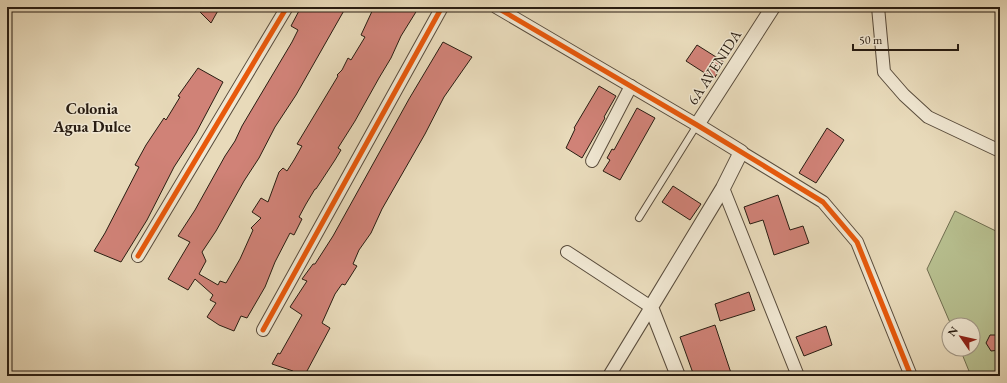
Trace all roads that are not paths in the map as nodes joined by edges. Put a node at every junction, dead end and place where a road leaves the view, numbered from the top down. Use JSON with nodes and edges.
{"nodes":[{"id":1,"x":286,"y":7,"type":"edge"},
{"id":2,"x":442,"y":7,"type":"edge"},
{"id":3,"x":496,"y":7,"type":"edge"},
{"id":4,"x":773,"y":7,"type":"edge"},
{"id":5,"x":878,"y":7,"type":"edge"},
{"id":6,"x":631,"y":86,"type":"junction"},
{"id":7,"x":697,"y":125,"type":"junction"},
{"id":8,"x":1000,"y":151,"type":"edge"},
{"id":9,"x":741,"y":152,"type":"junction"},
{"id":10,"x":592,"y":161,"type":"dead end"},
{"id":11,"x":723,"y":188,"type":"junction"},
{"id":12,"x":639,"y":218,"type":"dead end"},
{"id":13,"x":567,"y":252,"type":"dead end"},
{"id":14,"x":138,"y":256,"type":"dead end"},
{"id":15,"x":650,"y":307,"type":"junction"},
{"id":16,"x":263,"y":330,"type":"dead end"},
{"id":17,"x":609,"y":376,"type":"edge"},
{"id":18,"x":678,"y":376,"type":"edge"},
{"id":19,"x":798,"y":376,"type":"edge"},
{"id":20,"x":911,"y":376,"type":"edge"}],
"edges":[{"from":1,"to":14,"type":"street"},
{"from":2,"to":16,"type":"street"},
{"from":3,"to":6,"type":"street"},
{"from":4,"to":7,"type":"street","name":"6A AVENIDA"},
{"from":5,"to":8,"type":"street"},
{"from":6,"to":7,"type":"street"},
{"from":6,"to":10,"type":"street"},
{"from":7,"to":9,"type":"street"},
{"from":7,"to":12,"type":"lane"},
{"from":9,"to":11,"type":"street"},
{"from":9,"to":20,"type":"street"},
{"from":11,"to":15,"type":"street"},
{"from":11,"to":19,"type":"street"},
{"from":13,"to":15,"type":"street"},
{"from":15,"to":17,"type":"street"},
{"from":15,"to":18,"type":"street"}]}
